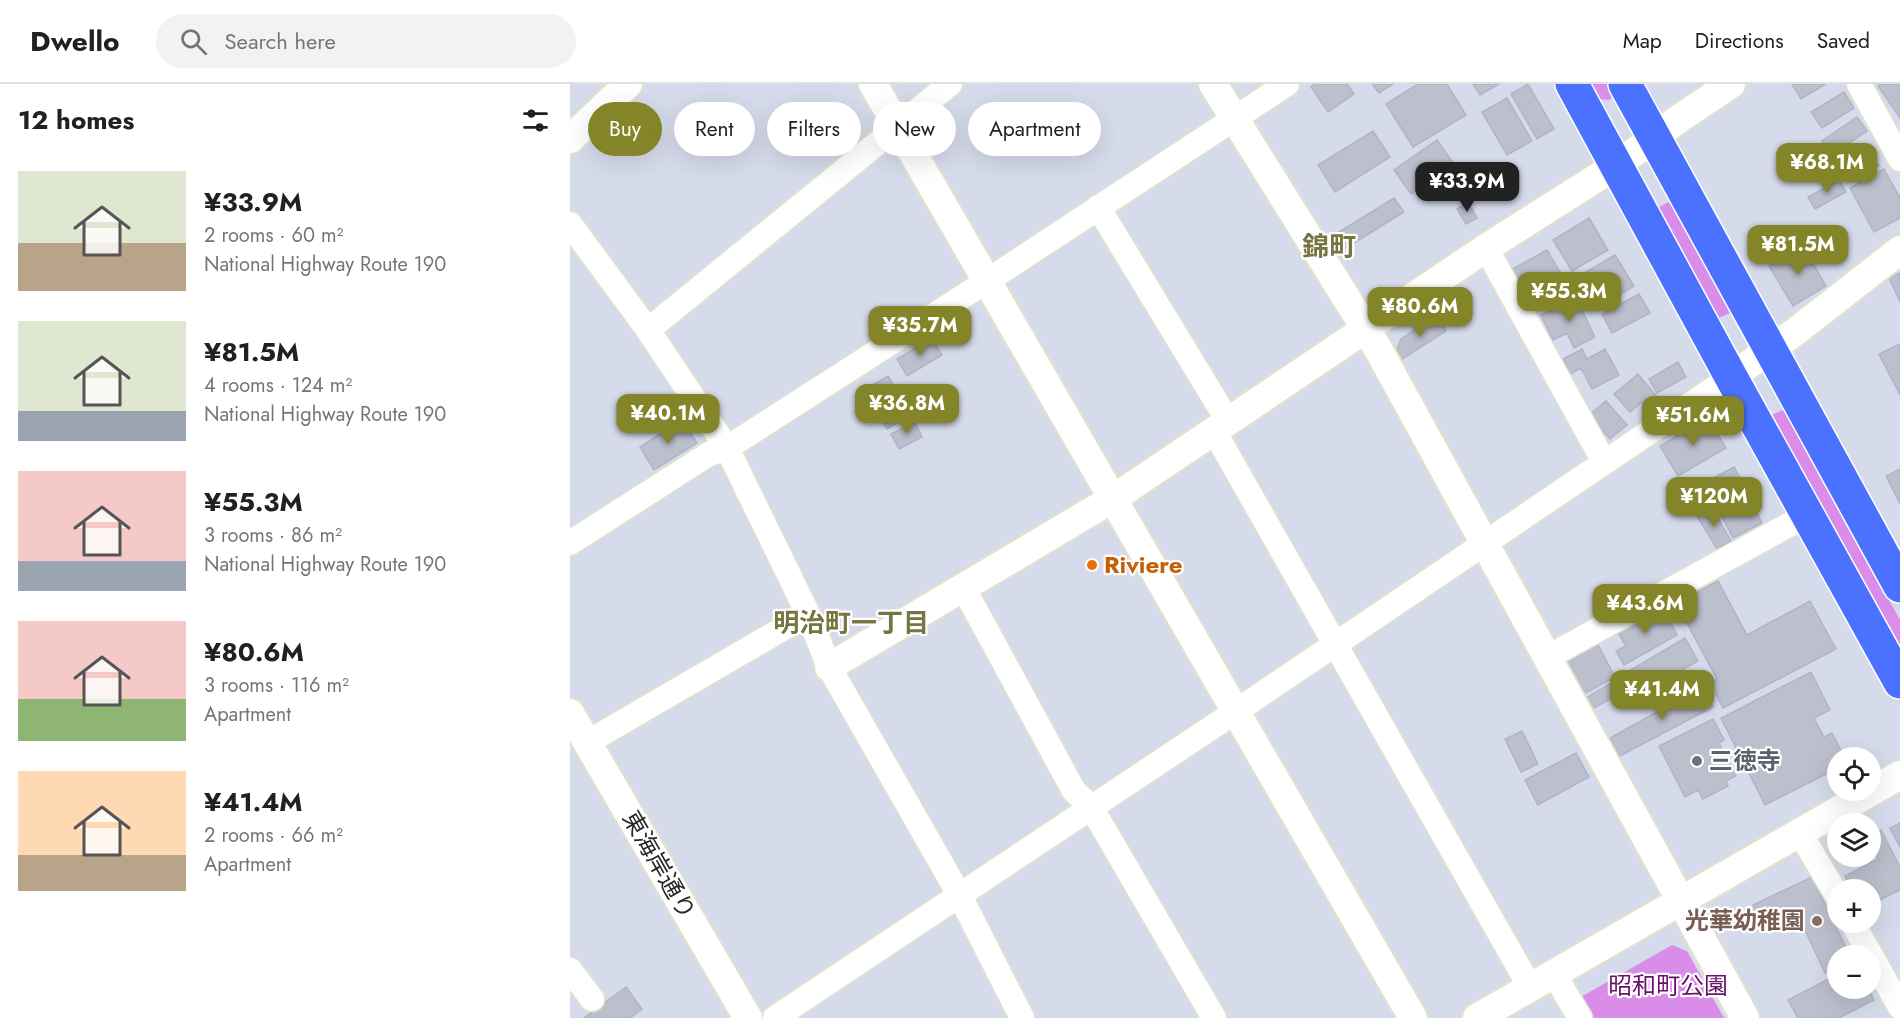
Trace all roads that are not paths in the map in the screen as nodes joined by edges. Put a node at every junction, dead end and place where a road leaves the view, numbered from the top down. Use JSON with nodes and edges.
{"nodes":[{"id":1,"x":628,"y":84,"type":"edge"},
{"id":2,"x":873,"y":84,"type":"edge"},
{"id":3,"x":950,"y":84,"type":"edge"},
{"id":4,"x":1214,"y":84,"type":"edge"},
{"id":5,"x":1287,"y":84,"type":"edge"},
{"id":6,"x":1572,"y":84,"type":"edge"},
{"id":7,"x":1625,"y":84,"type":"edge"},
{"id":8,"x":1731,"y":84,"type":"edge"},
{"id":9,"x":1859,"y":84,"type":"edge"},
{"id":10,"x":883,"y":102,"type":"edge"},
{"id":11,"x":928,"y":102,"type":"edge"},
{"id":12,"x":1234,"y":117,"type":"junction"},
{"id":13,"x":573,"y":130,"type":"edge"},
{"id":14,"x":1654,"y":138,"type":"junction"},
{"id":15,"x":873,"y":147,"type":"edge"},
{"id":16,"x":914,"y":156,"type":"edge"},
{"id":17,"x":1900,"y":159,"type":"edge"},
{"id":18,"x":1617,"y":165,"type":"junction"},
{"id":19,"x":1098,"y":207,"type":"junction"},
{"id":20,"x":570,"y":224,"type":"edge"},
{"id":21,"x":1486,"y":248,"type":"junction"},
{"id":22,"x":1900,"y":250,"type":"edge"},
{"id":23,"x":987,"y":281,"type":"junction"},
{"id":24,"x":1365,"y":329,"type":"junction"},
{"id":25,"x":648,"y":330,"type":"junction"},
{"id":26,"x":1769,"y":349,"type":"junction"},
{"id":27,"x":1731,"y":377,"type":"junction"},
{"id":28,"x":1221,"y":426,"type":"junction"},
{"id":29,"x":727,"y":448,"type":"junction"},
{"id":30,"x":1604,"y":462,"type":"junction"},
{"id":31,"x":1114,"y":498,"type":"junction"},
{"id":32,"x":1807,"y":515,"type":"junction"},
{"id":33,"x":570,"y":543,"type":"edge"},
{"id":34,"x":1483,"y":543,"type":"junction"},
{"id":35,"x":1900,"y":586,"type":"edge"},
{"id":36,"x":963,"y":587,"type":"junction"},
{"id":37,"x":808,"y":614,"type":"junction"},
{"id":38,"x":1336,"y":644,"type":"junction"},
{"id":39,"x":1546,"y":658,"type":"junction"},
{"id":40,"x":829,"y":667,"type":"junction"},
{"id":41,"x":1900,"y":682,"type":"edge"},
{"id":42,"x":570,"y":712,"type":"edge"},
{"id":43,"x":1236,"y":712,"type":"junction"},
{"id":44,"x":588,"y":742,"type":"junction"},
{"id":45,"x":1900,"y":775,"type":"edge"},
{"id":46,"x":1090,"y":807,"type":"junction"},
{"id":47,"x":1800,"y":833,"type":"junction"},
{"id":48,"x":1827,"y":879,"type":"edge"},
{"id":49,"x":960,"y":896,"type":"junction"},
{"id":50,"x":1680,"y":900,"type":"junction"},
{"id":51,"x":1858,"y":933,"type":"edge"},
{"id":52,"x":570,"y":970,"type":"edge"},
{"id":53,"x":1542,"y":980,"type":"junction"},
{"id":54,"x":592,"y":999,"type":"dead end"},
{"id":55,"x":1900,"y":1007,"type":"edge"},
{"id":56,"x":748,"y":1018,"type":"edge"},
{"id":57,"x":775,"y":1018,"type":"edge"},
{"id":58,"x":1022,"y":1018,"type":"edge"},
{"id":59,"x":1214,"y":1018,"type":"edge"},
{"id":60,"x":1413,"y":1018,"type":"edge"},
{"id":61,"x":1477,"y":1018,"type":"edge"},
{"id":62,"x":1580,"y":1018,"type":"edge"},
{"id":63,"x":1745,"y":1018,"type":"edge"}],
"edges":[{"from":1,"to":13,"type":"street"},
{"from":2,"to":10,"type":"street"},
{"from":3,"to":11,"type":"street"},
{"from":4,"to":12,"type":"street"},
{"from":5,"to":12,"type":"street"},
{"from":6,"to":18,"type":"highway"},
{"from":7,"to":14,"type":"highway"},
{"from":8,"to":14,"type":"street"},
{"from":9,"to":17,"type":"street"},
{"from":12,"to":19,"type":"street"},
{"from":12,"to":24,"type":"street"},
{"from":14,"to":18,"type":"street"},
{"from":14,"to":26,"type":"highway"},
{"from":15,"to":25,"type":"street"},
{"from":16,"to":23,"type":"street"},
{"from":18,"to":21,"type":"street"},
{"from":18,"to":27,"type":"highway"},
{"from":19,"to":23,"type":"street"},
{"from":19,"to":28,"type":"street"},
{"from":20,"to":25,"type":"street"},
{"from":21,"to":24,"type":"street"},
{"from":21,"to":30,"type":"street"},
{"from":22,"to":26,"type":"street"},
{"from":23,"to":29,"type":"street"},
{"from":23,"to":31,"type":"street"},
{"from":24,"to":28,"type":"street"},
{"from":24,"to":34,"type":"street"},
{"from":25,"to":29,"type":"street"},
{"from":26,"to":27,"type":"street"},
{"from":26,"to":35,"type":"highway"},
{"from":27,"to":30,"type":"street"},
{"from":27,"to":32,"type":"highway"},
{"from":28,"to":31,"type":"street"},
{"from":28,"to":38,"type":"street"},
{"from":29,"to":33,"type":"street"},
{"from":29,"to":37,"type":"street"},
{"from":30,"to":34,"type":"street"},
{"from":31,"to":36,"type":"street"},
{"from":31,"to":43,"type":"street"},
{"from":32,"to":39,"type":"street"},
{"from":32,"to":41,"type":"highway"},
{"from":34,"to":38,"type":"street"},
{"from":34,"to":39,"type":"street"},
{"from":36,"to":40,"type":"street"},
{"from":36,"to":46,"type":"street"},
{"from":37,"to":40,"type":"street"},
{"from":37,"to":44,"type":"street"},
{"from":38,"to":43,"type":"street"},
{"from":38,"to":53,"type":"street"},
{"from":39,"to":50,"type":"street"},
{"from":40,"to":49,"type":"street"},
{"from":42,"to":44,"type":"street","name":"東海岸通り"},
{"from":43,"to":46,"type":"street"},
{"from":43,"to":60,"type":"street"},
{"from":44,"to":56,"type":"street","name":"東海岸通り"},
{"from":45,"to":47,"type":"street"},
{"from":46,"to":49,"type":"street"},
{"from":46,"to":59,"type":"street"},
{"from":47,"to":48,"type":"street"},
{"from":47,"to":50,"type":"street"},
{"from":49,"to":57,"type":"street"},
{"from":49,"to":58,"type":"street"},
{"from":50,"to":53,"type":"street"},
{"from":50,"to":63,"type":"street"},
{"from":51,"to":55,"type":"street"},
{"from":52,"to":54,"type":"street"},
{"from":53,"to":61,"type":"street"},
{"from":53,"to":62,"type":"street"}]}
